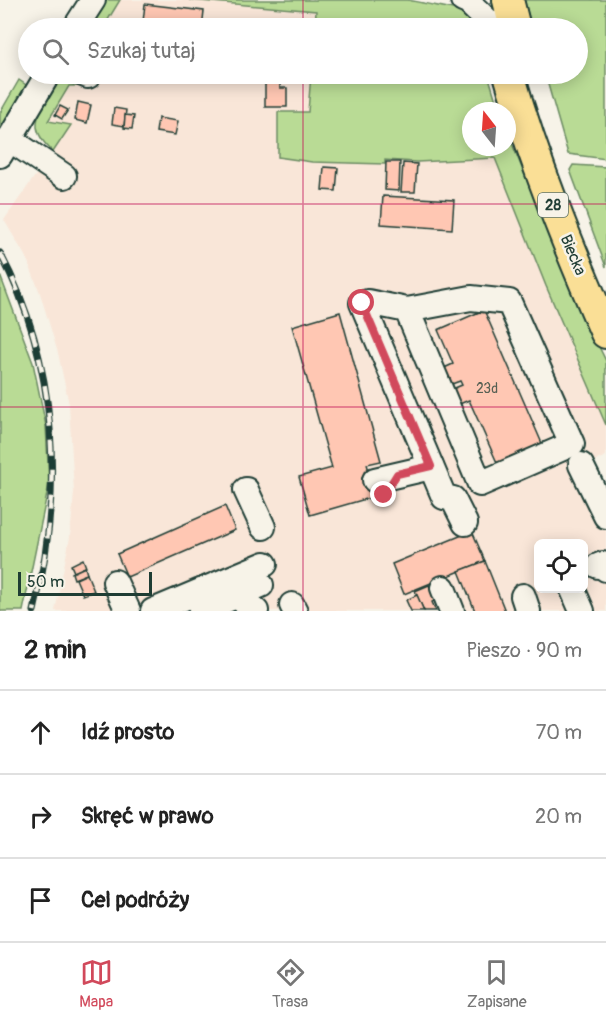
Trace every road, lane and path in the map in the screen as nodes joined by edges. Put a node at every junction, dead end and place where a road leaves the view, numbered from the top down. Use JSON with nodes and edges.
{"nodes":[{"id":1,"x":93,"y":0,"type":"edge"},
{"id":2,"x":463,"y":0,"type":"edge"},
{"id":3,"x":490,"y":0,"type":"edge"},
{"id":4,"x":508,"y":0,"type":"edge"},
{"id":5,"x":81,"y":18,"type":"edge"},
{"id":6,"x":485,"y":18,"type":"edge"},
{"id":7,"x":494,"y":18,"type":"edge"},
{"id":8,"x":512,"y":18,"type":"edge"},
{"id":9,"x":42,"y":84,"type":"edge"},
{"id":10,"x":512,"y":84,"type":"edge"},
{"id":11,"x":529,"y":84,"type":"edge"},
{"id":12,"x":5,"y":147,"type":"edge"},
{"id":13,"x":64,"y":176,"type":"dead end"},
{"id":14,"x":606,"y":298,"type":"edge"},
{"id":15,"x":407,"y":310,"type":"junction"},
{"id":16,"x":606,"y":333,"type":"edge"},
{"id":17,"x":582,"y":465,"type":"dead end"},
{"id":18,"x":431,"y":466,"type":"junction"},
{"id":19,"x":385,"y":483,"type":"dead end"},
{"id":20,"x":246,"y":490,"type":"dead end"},
{"id":21,"x":606,"y":516,"type":"edge"},
{"id":22,"x":465,"y":523,"type":"dead end"},
{"id":23,"x":263,"y":527,"type":"dead end"},
{"id":24,"x":115,"y":582,"type":"dead end"},
{"id":25,"x":442,"y":588,"type":"dead end"},
{"id":26,"x":574,"y":593,"type":"edge"},
{"id":27,"x":237,"y":596,"type":"junction"},
{"id":28,"x":128,"y":611,"type":"edge"},
{"id":29,"x":153,"y":611,"type":"edge"},
{"id":30,"x":201,"y":611,"type":"edge"},
{"id":31,"x":256,"y":611,"type":"edge"},
{"id":32,"x":452,"y":611,"type":"edge"},
{"id":33,"x":582,"y":611,"type":"edge"}],
"edges":[{"from":1,"to":5,"type":"street"},
{"from":2,"to":6,"type":"street"},
{"from":3,"to":7,"type":"main road"},
{"from":4,"to":8,"type":"main road"},
{"from":9,"to":12,"type":"street"},
{"from":10,"to":16,"type":"main road","name":"Biecka","number":"28"},
{"from":11,"to":14,"type":"main road","name":"Biecka","number":"28"},
{"from":12,"to":13,"type":"street"},
{"from":15,"to":15,"type":"street"},
{"from":15,"to":18,"type":"street"},
{"from":17,"to":21,"type":"street"},
{"from":18,"to":19,"type":"street"},
{"from":18,"to":22,"type":"street"},
{"from":20,"to":23,"type":"street"},
{"from":24,"to":28,"type":"street"},
{"from":25,"to":32,"type":"street"},
{"from":26,"to":33,"type":"street"},
{"from":27,"to":29,"type":"street"},
{"from":27,"to":30,"type":"street"},
{"from":27,"to":31,"type":"street"}]}
